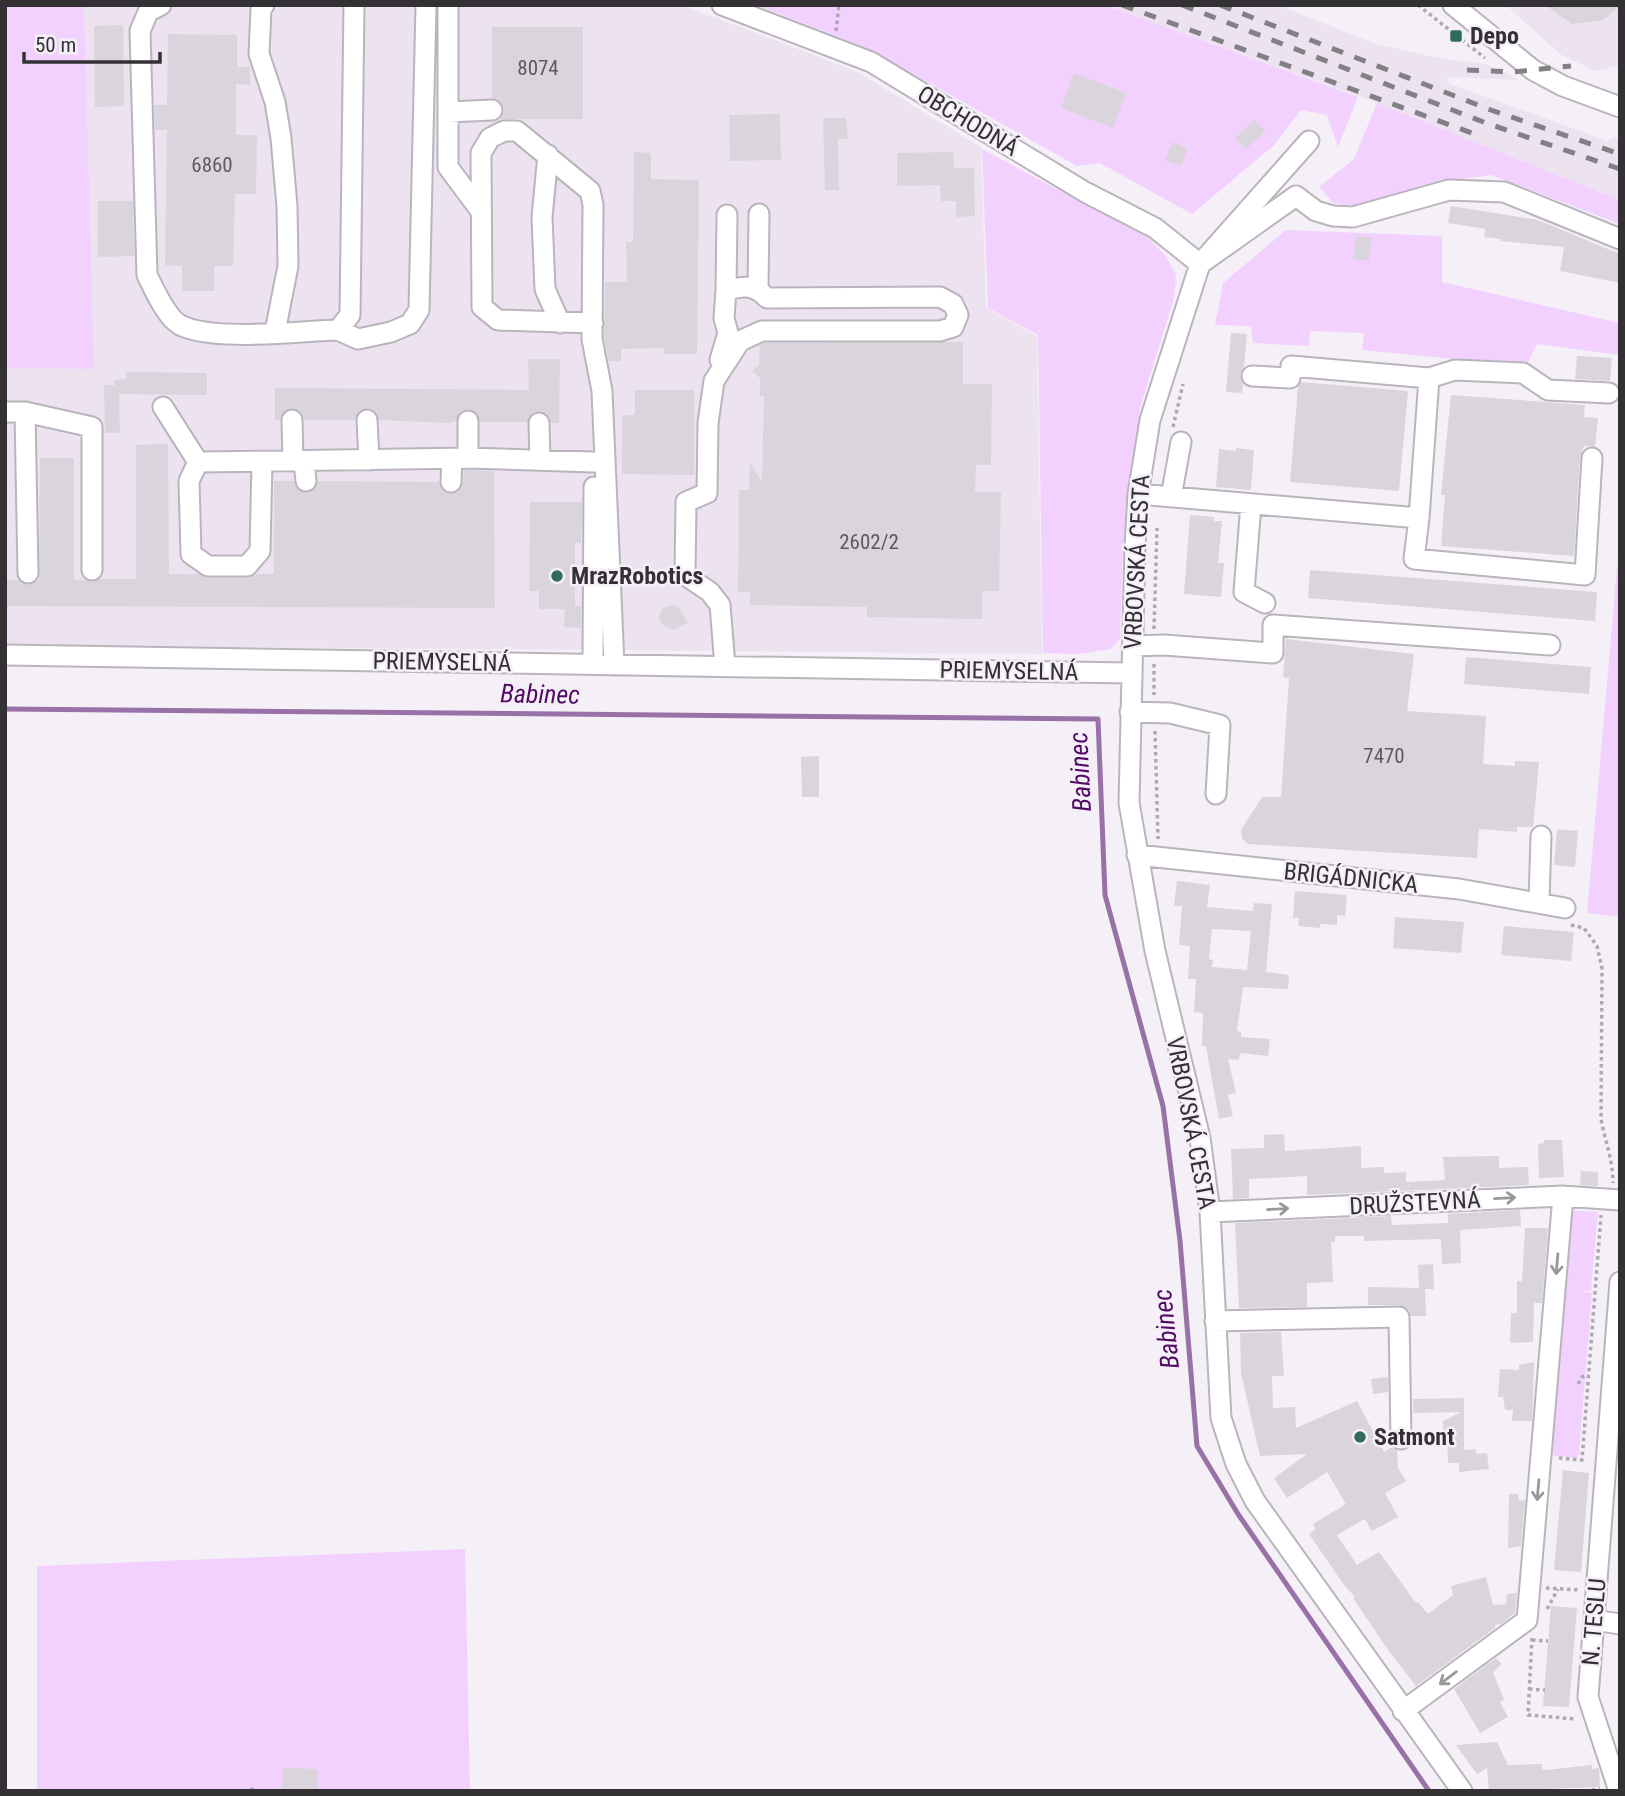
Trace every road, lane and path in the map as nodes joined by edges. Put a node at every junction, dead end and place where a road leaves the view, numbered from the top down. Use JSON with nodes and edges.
{"nodes":[{"id":1,"x":161,"y":5,"type":"edge"},
{"id":2,"x":264,"y":5,"type":"edge"},
{"id":3,"x":354,"y":5,"type":"edge"},
{"id":4,"x":426,"y":5,"type":"edge"},
{"id":5,"x":448,"y":5,"type":"edge"},
{"id":6,"x":722,"y":5,"type":"edge"},
{"id":7,"x":839,"y":5,"type":"edge"},
{"id":8,"x":1418,"y":5,"type":"edge"},
{"id":9,"x":1454,"y":5,"type":"edge"},
{"id":10,"x":833,"y":47,"type":"junction"},
{"id":11,"x":1485,"y":58,"type":"dead end"},
{"id":12,"x":1620,"y":107,"type":"edge"},
{"id":13,"x":492,"y":110,"type":"dead end"},
{"id":14,"x":448,"y":112,"type":"junction"},
{"id":15,"x":1309,"y":142,"type":"dead end"},
{"id":16,"x":548,"y":155,"type":"junction"},
{"id":17,"x":480,"y":210,"type":"junction"},
{"id":18,"x":727,"y":215,"type":"dead end"},
{"id":19,"x":759,"y":215,"type":"dead end"},
{"id":20,"x":1620,"y":240,"type":"edge"},
{"id":21,"x":1200,"y":264,"type":"junction"},
{"id":22,"x":726,"y":290,"type":"junction"},
{"id":23,"x":763,"y":293,"type":"junction"},
{"id":24,"x":560,"y":323,"type":"junction"},
{"id":25,"x":593,"y":323,"type":"junction"},
{"id":26,"x":338,"y":330,"type":"junction"},
{"id":27,"x":762,"y":331,"type":"junction"},
{"id":28,"x":275,"y":332,"type":"junction"},
{"id":29,"x":734,"y":337,"type":"junction"},
{"id":30,"x":588,"y":368,"type":"dead end"},
{"id":31,"x":1185,"y":376,"type":"dead end"},
{"id":32,"x":1252,"y":376,"type":"dead end"},
{"id":33,"x":1429,"y":378,"type":"junction"},
{"id":34,"x":1609,"y":393,"type":"dead end"},
{"id":35,"x":163,"y":407,"type":"dead end"},
{"id":36,"x":5,"y":412,"type":"edge"},
{"id":37,"x":25,"y":412,"type":"junction"},
{"id":38,"x":292,"y":420,"type":"dead end"},
{"id":39,"x":367,"y":420,"type":"dead end"},
{"id":40,"x":468,"y":421,"type":"dead end"},
{"id":41,"x":539,"y":423,"type":"dead end"},
{"id":42,"x":1177,"y":436,"type":"joint"},
{"id":43,"x":1592,"y":458,"type":"dead end"},
{"id":44,"x":460,"y":459,"type":"junction"},
{"id":45,"x":369,"y":460,"type":"junction"},
{"id":46,"x":540,"y":460,"type":"junction"},
{"id":47,"x":198,"y":462,"type":"junction"},
{"id":48,"x":262,"y":462,"type":"junction"},
{"id":49,"x":593,"y":462,"type":"junction"},
{"id":50,"x":301,"y":468,"type":"junction"},
{"id":51,"x":451,"y":482,"type":"dead end"},
{"id":52,"x":1156,"y":495,"type":"junction"},
{"id":53,"x":1251,"y":503,"type":"junction"},
{"id":54,"x":1419,"y":518,"type":"junction"},
{"id":55,"x":92,"y":570,"type":"dead end"},
{"id":56,"x":28,"y":573,"type":"dead end"},
{"id":57,"x":1265,"y":603,"type":"dead end"},
{"id":58,"x":1550,"y":645,"type":"dead end"},
{"id":59,"x":1132,"y":646,"type":"junction"},
{"id":60,"x":1154,"y":646,"type":"junction"},
{"id":61,"x":5,"y":655,"type":"edge"},
{"id":62,"x":593,"y":664,"type":"junction"},
{"id":63,"x":614,"y":665,"type":"junction"},
{"id":64,"x":725,"y":666,"type":"junction"},
{"id":65,"x":1131,"y":673,"type":"junction"},
{"id":66,"x":1130,"y":712,"type":"junction"},
{"id":67,"x":1154,"y":713,"type":"junction"},
{"id":68,"x":1216,"y":794,"type":"dead end"},
{"id":69,"x":1541,"y":836,"type":"dead end"},
{"id":70,"x":1137,"y":855,"type":"junction"},
{"id":71,"x":1159,"y":858,"type":"junction"},
{"id":72,"x":1539,"y":903,"type":"junction"},
{"id":73,"x":1565,"y":908,"type":"joint"},
{"id":74,"x":1563,"y":1196,"type":"junction"},
{"id":75,"x":1612,"y":1199,"type":"edge"},
{"id":76,"x":1210,"y":1212,"type":"junction"},
{"id":77,"x":1620,"y":1282,"type":"edge"},
{"id":78,"x":1215,"y":1321,"type":"junction"},
{"id":79,"x":1588,"y":1375,"type":"junction"},
{"id":80,"x":1578,"y":1384,"type":"dead end"},
{"id":81,"x":1401,"y":1439,"type":"dead end"},
{"id":82,"x":1541,"y":1457,"type":"junction"},
{"id":83,"x":1613,"y":1486,"type":"edge"},
{"id":84,"x":1530,"y":1586,"type":"junction"},
{"id":85,"x":1597,"y":1592,"type":"junction"},
{"id":86,"x":1528,"y":1612,"type":"junction"},
{"id":87,"x":1594,"y":1620,"type":"junction"},
{"id":88,"x":1620,"y":1624,"type":"edge"},
{"id":89,"x":1532,"y":1640,"type":"junction"},
{"id":90,"x":1548,"y":1641,"type":"dead end"},
{"id":91,"x":1530,"y":1689,"type":"junction"},
{"id":92,"x":1545,"y":1690,"type":"dead end"},
{"id":93,"x":1404,"y":1711,"type":"junction"},
{"id":94,"x":1596,"y":1721,"type":"junction"},
{"id":95,"x":253,"y":1784,"type":"dead end"},
{"id":96,"x":1613,"y":1790,"type":"edge"},
{"id":97,"x":252,"y":1791,"type":"edge"},
{"id":98,"x":1462,"y":1791,"type":"edge"},
{"id":99,"x":1585,"y":1791,"type":"edge"}],
"edges":[{"from":1,"to":28,"type":"street"},
{"from":2,"to":28,"type":"street"},
{"from":3,"to":26,"type":"street"},
{"from":4,"to":26,"type":"street"},
{"from":5,"to":14,"type":"street"},
{"from":6,"to":10,"type":"street","name":"OBCHODNÁ"},
{"from":7,"to":10,"type":"path"},
{"from":8,"to":11,"type":"path"},
{"from":9,"to":12,"type":"street"},
{"from":10,"to":21,"type":"street","name":"OBCHODNÁ"},
{"from":13,"to":14,"type":"street"},
{"from":14,"to":17,"type":"street"},
{"from":15,"to":21,"type":"street"},
{"from":16,"to":17,"type":"street"},
{"from":16,"to":24,"type":"street"},
{"from":16,"to":25,"type":"street"},
{"from":17,"to":24,"type":"street"},
{"from":18,"to":22,"type":"street"},
{"from":19,"to":23,"type":"street"},
{"from":20,"to":21,"type":"street"},
{"from":21,"to":52,"type":"street","name":"VRBOVSKÁ CESTA"},
{"from":22,"to":23,"type":"street"},
{"from":22,"to":29,"type":"street"},
{"from":23,"to":27,"type":"street"},
{"from":23,"to":27,"type":"street"},
{"from":24,"to":25,"type":"street"},
{"from":25,"to":63,"type":"street"},
{"from":26,"to":28,"type":"street"},
{"from":27,"to":29,"type":"street"},
{"from":29,"to":64,"type":"street"},
{"from":30,"to":49,"type":"street"},
{"from":31,"to":42,"type":"path"},
{"from":32,"to":33,"type":"street"},
{"from":33,"to":34,"type":"street"},
{"from":33,"to":54,"type":"street"},
{"from":35,"to":47,"type":"street"},
{"from":36,"to":37,"type":"street"},
{"from":37,"to":55,"type":"street"},
{"from":37,"to":56,"type":"street"},
{"from":38,"to":50,"type":"street"},
{"from":39,"to":45,"type":"street"},
{"from":40,"to":44,"type":"street"},
{"from":41,"to":46,"type":"street"},
{"from":42,"to":52,"type":"street"},
{"from":43,"to":54,"type":"street"},
{"from":44,"to":45,"type":"street"},
{"from":44,"to":46,"type":"street"},
{"from":44,"to":51,"type":"street"},
{"from":45,"to":50,"type":"street"},
{"from":46,"to":49,"type":"street"},
{"from":47,"to":48,"type":"street"},
{"from":47,"to":48,"type":"street"},
{"from":48,"to":50,"type":"street"},
{"from":49,"to":62,"type":"street"},
{"from":52,"to":53,"type":"street"},
{"from":52,"to":59,"type":"street","name":"VRBOVSKÁ CESTA"},
{"from":52,"to":60,"type":"path"},
{"from":53,"to":54,"type":"street"},
{"from":53,"to":57,"type":"street"},
{"from":58,"to":60,"type":"street"},
{"from":59,"to":60,"type":"street"},
{"from":59,"to":65,"type":"street","name":"VRBOVSKÁ CESTA"},
{"from":60,"to":67,"type":"path"},
{"from":61,"to":62,"type":"street","name":"PRIEMYSELNÁ"},
{"from":62,"to":63,"type":"street","name":"PRIEMYSELNÁ"},
{"from":63,"to":64,"type":"street","name":"PRIEMYSELNÁ"},
{"from":64,"to":65,"type":"street","name":"PRIEMYSELNÁ"},
{"from":65,"to":66,"type":"street","name":"VRBOVSKÁ CESTA"},
{"from":66,"to":67,"type":"street"},
{"from":66,"to":70,"type":"street","name":"VRBOVSKÁ CESTA"},
{"from":67,"to":68,"type":"street"},
{"from":67,"to":71,"type":"path"},
{"from":69,"to":72,"type":"street"},
{"from":70,"to":71,"type":"street","name":"BRIGÁDNICKA"},
{"from":70,"to":76,"type":"street","name":"VRBOVSKÁ CESTA"},
{"from":71,"to":72,"type":"street","name":"BRIGÁDNICKA"},
{"from":72,"to":73,"type":"street","name":"BRIGÁDNICKA"},
{"from":73,"to":75,"type":"path"},
{"from":74,"to":75,"type":"street","name":"DRUŽSTEVNÁ"},
{"from":76,"to":74,"type":"street","name":"DRUŽSTEVNÁ","one_way":true},
{"from":74,"to":82,"type":"street","one_way":true},
{"from":75,"to":79,"type":"path"},
{"from":76,"to":78,"type":"street","name":"VRBOVSKÁ CESTA"},
{"from":77,"to":83,"type":"street","name":"N. TESLU"},
{"from":78,"to":81,"type":"street"},
{"from":78,"to":93,"type":"street","name":"VRBOVSKÁ CESTA"},
{"from":79,"to":80,"type":"path"},
{"from":79,"to":82,"type":"path"},
{"from":82,"to":84,"type":"street","one_way":true},
{"from":83,"to":85,"type":"street","name":"N. TESLU"},
{"from":84,"to":85,"type":"path"},
{"from":84,"to":86,"type":"street"},
{"from":85,"to":87,"type":"street","name":"N. TESLU"},
{"from":86,"to":89,"type":"path"},
{"from":86,"to":93,"type":"street","one_way":true},
{"from":87,"to":88,"type":"street"},
{"from":87,"to":94,"type":"street","name":"N. TESLU"},
{"from":89,"to":90,"type":"path"},
{"from":89,"to":91,"type":"path"},
{"from":91,"to":92,"type":"path"},
{"from":91,"to":94,"type":"path"},
{"from":93,"to":98,"type":"street","name":"VRBOVSKÁ CESTA"},
{"from":94,"to":96,"type":"street","name":"N. TESLU"},
{"from":95,"to":97,"type":"path"},
{"from":96,"to":99,"type":"path"}]}
